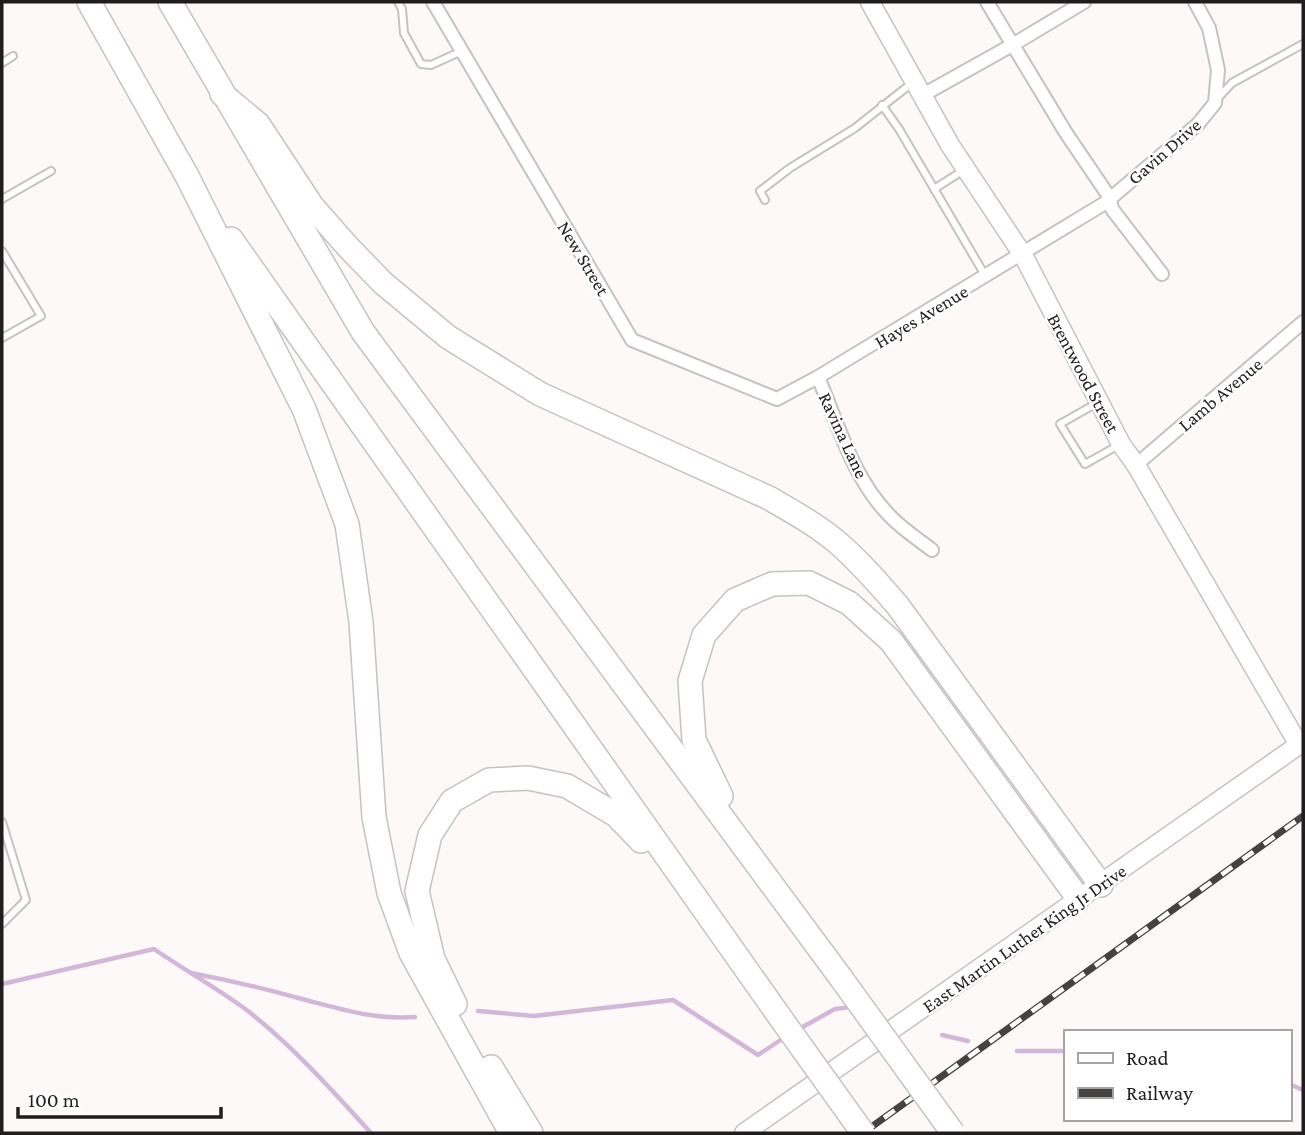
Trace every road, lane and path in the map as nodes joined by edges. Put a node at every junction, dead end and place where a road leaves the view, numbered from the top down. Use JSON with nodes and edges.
{"nodes":[{"id":1,"x":89,"y":2,"type":"edge"},
{"id":2,"x":170,"y":2,"type":"edge"},
{"id":3,"x":398,"y":2,"type":"edge"},
{"id":4,"x":433,"y":2,"type":"edge"},
{"id":5,"x":870,"y":2,"type":"edge"},
{"id":6,"x":987,"y":2,"type":"edge"},
{"id":7,"x":1084,"y":2,"type":"edge"},
{"id":8,"x":1195,"y":2,"type":"edge"},
{"id":9,"x":1014,"y":44,"type":"junction"},
{"id":10,"x":1303,"y":44,"type":"edge"},
{"id":11,"x":462,"y":51,"type":"junction"},
{"id":12,"x":13,"y":56,"type":"dead end"},
{"id":13,"x":2,"y":63,"type":"edge"},
{"id":14,"x":917,"y":89,"type":"junction"},
{"id":15,"x":222,"y":94,"type":"junction"},
{"id":16,"x":1214,"y":103,"type":"junction"},
{"id":17,"x":882,"y":105,"type":"junction"},
{"id":18,"x":966,"y":169,"type":"junction"},
{"id":19,"x":51,"y":171,"type":"dead end"},
{"id":20,"x":187,"y":176,"type":"junction"},
{"id":21,"x":934,"y":189,"type":"junction"},
{"id":22,"x":1110,"y":198,"type":"junction"},
{"id":23,"x":2,"y":200,"type":"edge"},
{"id":24,"x":765,"y":200,"type":"dead end"},
{"id":25,"x":2,"y":251,"type":"edge"},
{"id":26,"x":1023,"y":255,"type":"junction"},
{"id":27,"x":1162,"y":274,"type":"dead end"},
{"id":28,"x":986,"y":277,"type":"junction"},
{"id":29,"x":1303,"y":322,"type":"edge"},
{"id":30,"x":2,"y":338,"type":"edge"},
{"id":31,"x":818,"y":377,"type":"junction"},
{"id":32,"x":1099,"y":402,"type":"junction"},
{"id":33,"x":1121,"y":444,"type":"junction"},
{"id":34,"x":1136,"y":465,"type":"junction"},
{"id":35,"x":932,"y":550,"type":"dead end"},
{"id":36,"x":1301,"y":744,"type":"edge"},
{"id":37,"x":2,"y":822,"type":"edge"},
{"id":38,"x":743,"y":843,"type":"junction"},
{"id":39,"x":1101,"y":885,"type":"junction"},
{"id":40,"x":687,"y":887,"type":"junction"},
{"id":41,"x":1078,"y":898,"type":"junction"},
{"id":42,"x":2,"y":924,"type":"edge"},
{"id":43,"x":511,"y":1133,"type":"edge"},
{"id":44,"x":531,"y":1133,"type":"edge"},
{"id":45,"x":744,"y":1133,"type":"edge"},
{"id":46,"x":863,"y":1133,"type":"edge"},
{"id":47,"x":953,"y":1133,"type":"edge"}],
"edges":[{"from":1,"to":20,"type":"highway"},
{"from":2,"to":15,"type":"highway"},
{"from":3,"to":11,"type":"lane"},
{"from":4,"to":11,"type":"street","name":"New Street"},
{"from":5,"to":14,"type":"main road","name":"Brentwood Street"},
{"from":6,"to":9,"type":"street"},
{"from":7,"to":9,"type":"street"},
{"from":8,"to":16,"type":"street","name":"Gavin Drive"},
{"from":9,"to":14,"type":"street"},
{"from":9,"to":22,"type":"street"},
{"from":10,"to":16,"type":"lane"},
{"from":11,"to":31,"type":"street","name":"New Street"},
{"from":12,"to":13,"type":"lane"},
{"from":14,"to":17,"type":"lane"},
{"from":14,"to":18,"type":"main road","name":"Brentwood Street"},
{"from":15,"to":38,"type":"highway"},
{"from":15,"to":39,"type":"highway"},
{"from":16,"to":22,"type":"street","name":"Gavin Drive"},
{"from":17,"to":21,"type":"lane"},
{"from":17,"to":24,"type":"lane"},
{"from":18,"to":21,"type":"lane"},
{"from":18,"to":26,"type":"main road","name":"Brentwood Street"},
{"from":19,"to":23,"type":"lane"},
{"from":20,"to":40,"type":"highway"},
{"from":20,"to":43,"type":"highway"},
{"from":21,"to":28,"type":"lane"},
{"from":22,"to":26,"type":"street","name":"Gavin Drive"},
{"from":22,"to":27,"type":"street"},
{"from":25,"to":30,"type":"lane"},
{"from":26,"to":28,"type":"street","name":"Hayes Avenue"},
{"from":26,"to":32,"type":"main road","name":"Brentwood Street"},
{"from":28,"to":31,"type":"street","name":"Hayes Avenue"},
{"from":29,"to":34,"type":"street","name":"Lamb Avenue"},
{"from":31,"to":35,"type":"street","name":"Ravina Lane"},
{"from":32,"to":33,"type":"main road","name":"Brentwood Street"},
{"from":32,"to":33,"type":"lane"},
{"from":33,"to":34,"type":"main road","name":"Brentwood Street"},
{"from":34,"to":36,"type":"main road","name":"Brentwood Street"},
{"from":36,"to":39,"type":"main road","name":"East Martin Luther King Jr Drive"},
{"from":37,"to":42,"type":"lane"},
{"from":38,"to":41,"type":"highway"},
{"from":38,"to":47,"type":"highway","bridge":true},
{"from":39,"to":41,"type":"main road","name":"East Martin Luther King Jr Drive"},
{"from":40,"to":44,"type":"highway"},
{"from":40,"to":46,"type":"highway","bridge":true},
{"from":41,"to":45,"type":"main road","name":"East Martin Luther King Jr Drive"}]}
